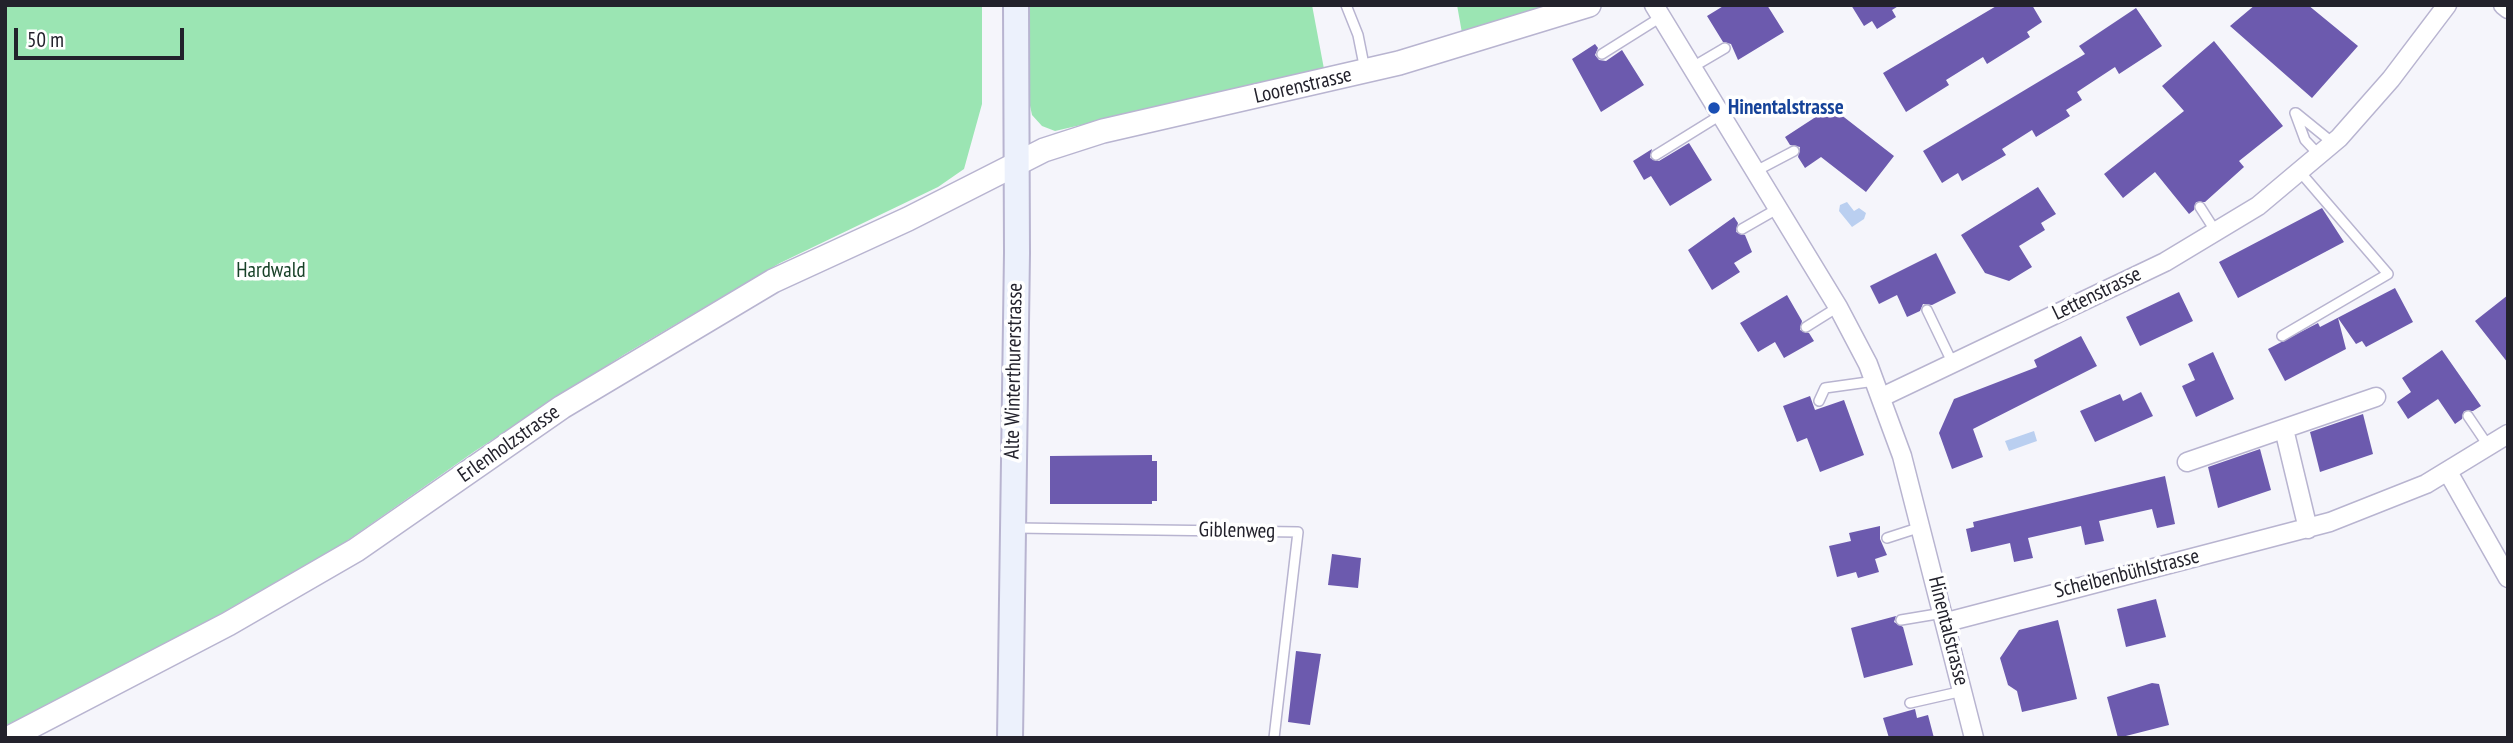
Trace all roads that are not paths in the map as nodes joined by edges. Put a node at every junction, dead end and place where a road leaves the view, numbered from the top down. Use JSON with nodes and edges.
{"nodes":[{"id":1,"x":1016,"y":5,"type":"edge"},
{"id":2,"x":1346,"y":5,"type":"edge"},
{"id":3,"x":1589,"y":5,"type":"edge"},
{"id":4,"x":2447,"y":5,"type":"edge"},
{"id":5,"x":2503,"y":5,"type":"edge"},
{"id":6,"x":2508,"y":9,"type":"edge"},
{"id":7,"x":1657,"y":11,"type":"edge"},
{"id":8,"x":1725,"y":48,"type":"dead end"},
{"id":9,"x":1602,"y":54,"type":"dead end"},
{"id":10,"x":1691,"y":68,"type":"junction"},
{"id":11,"x":1365,"y":71,"type":"junction"},
{"id":12,"x":1719,"y":116,"type":"junction"},
{"id":13,"x":1794,"y":151,"type":"dead end"},
{"id":14,"x":1656,"y":155,"type":"dead end"},
{"id":15,"x":1017,"y":165,"type":"junction"},
{"id":16,"x":1755,"y":172,"type":"junction"},
{"id":17,"x":2301,"y":173,"type":"junction"},
{"id":18,"x":2200,"y":207,"type":"dead end"},
{"id":19,"x":1777,"y":209,"type":"junction"},
{"id":20,"x":1742,"y":229,"type":"dead end"},
{"id":21,"x":2217,"y":233,"type":"junction"},
{"id":22,"x":1838,"y":307,"type":"junction"},
{"id":23,"x":1927,"y":310,"type":"dead end"},
{"id":24,"x":1806,"y":327,"type":"dead end"},
{"id":25,"x":2282,"y":336,"type":"dead end"},
{"id":26,"x":1953,"y":364,"type":"junction"},
{"id":27,"x":1879,"y":389,"type":"junction"},
{"id":28,"x":2376,"y":397,"type":"dead end"},
{"id":29,"x":1819,"y":401,"type":"dead end"},
{"id":30,"x":2468,"y":416,"type":"dead end"},
{"id":31,"x":2284,"y":429,"type":"junction"},
{"id":32,"x":2508,"y":434,"type":"edge"},
{"id":33,"x":2489,"y":447,"type":"junction"},
{"id":34,"x":2187,"y":462,"type":"dead end"},
{"id":35,"x":2448,"y":472,"type":"junction"},
{"id":36,"x":1921,"y":527,"type":"junction"},
{"id":37,"x":1011,"y":528,"type":"junction"},
{"id":38,"x":2308,"y":528,"type":"junction"},
{"id":39,"x":1887,"y":538,"type":"dead end"},
{"id":40,"x":2508,"y":578,"type":"edge"},
{"id":41,"x":1946,"y":617,"type":"junction"},
{"id":42,"x":1901,"y":620,"type":"dead end"},
{"id":43,"x":1963,"y":691,"type":"junction"},
{"id":44,"x":1910,"y":703,"type":"dead end"},
{"id":45,"x":9,"y":738,"type":"edge"},
{"id":46,"x":1010,"y":738,"type":"edge"},
{"id":47,"x":1275,"y":738,"type":"edge"},
{"id":48,"x":1974,"y":738,"type":"edge"}],
"edges":[{"from":1,"to":15,"type":"main road","name":"Alte Winterthurerstrasse"},
{"from":2,"to":11,"type":"lane"},
{"from":3,"to":11,"type":"street","name":"Loorenstrasse"},
{"from":4,"to":17,"type":"street","name":"Lettenstrasse"},
{"from":5,"to":6,"type":"street"},
{"from":7,"to":9,"type":"lane"},
{"from":7,"to":10,"type":"street","name":"Hinentalstrasse"},
{"from":8,"to":10,"type":"lane"},
{"from":10,"to":12,"type":"street","name":"Hinentalstrasse"},
{"from":11,"to":15,"type":"street","name":"Loorenstrasse"},
{"from":12,"to":14,"type":"lane"},
{"from":12,"to":16,"type":"street","name":"Hinentalstrasse"},
{"from":13,"to":16,"type":"lane"},
{"from":15,"to":37,"type":"main road","name":"Alte Winterthurerstrasse"},
{"from":15,"to":45,"type":"street","name":"Erlenholzstrasse"},
{"from":16,"to":19,"type":"street","name":"Hinentalstrasse"},
{"from":17,"to":21,"type":"street","name":"Lettenstrasse"},
{"from":17,"to":25,"type":"lane"},
{"from":18,"to":21,"type":"lane"},
{"from":19,"to":20,"type":"lane"},
{"from":19,"to":22,"type":"street","name":"Hinentalstrasse"},
{"from":21,"to":26,"type":"street","name":"Lettenstrasse"},
{"from":22,"to":24,"type":"lane"},
{"from":22,"to":27,"type":"street","name":"Hinentalstrasse"},
{"from":23,"to":26,"type":"lane"},
{"from":26,"to":27,"type":"street","name":"Lettenstrasse"},
{"from":27,"to":29,"type":"lane"},
{"from":27,"to":36,"type":"street","name":"Hinentalstrasse"},
{"from":28,"to":31,"type":"street"},
{"from":30,"to":33,"type":"lane"},
{"from":31,"to":34,"type":"street"},
{"from":31,"to":38,"type":"street"},
{"from":32,"to":33,"type":"street","name":"Scheibenbühlstrasse"},
{"from":33,"to":35,"type":"street","name":"Scheibenbühlstrasse"},
{"from":35,"to":38,"type":"street","name":"Scheibenbühlstrasse"},
{"from":35,"to":40,"type":"street"},
{"from":36,"to":39,"type":"lane"},
{"from":36,"to":41,"type":"street","name":"Hinentalstrasse"},
{"from":37,"to":46,"type":"main road","name":"Alte Winterthurerstrasse"},
{"from":37,"to":47,"type":"lane","name":"Giblenweg"},
{"from":38,"to":41,"type":"street","name":"Scheibenbühlstrasse"},
{"from":41,"to":42,"type":"lane"},
{"from":41,"to":43,"type":"street","name":"Hinentalstrasse"},
{"from":43,"to":44,"type":"lane"},
{"from":43,"to":48,"type":"street","name":"Hinentalstrasse"}]}
